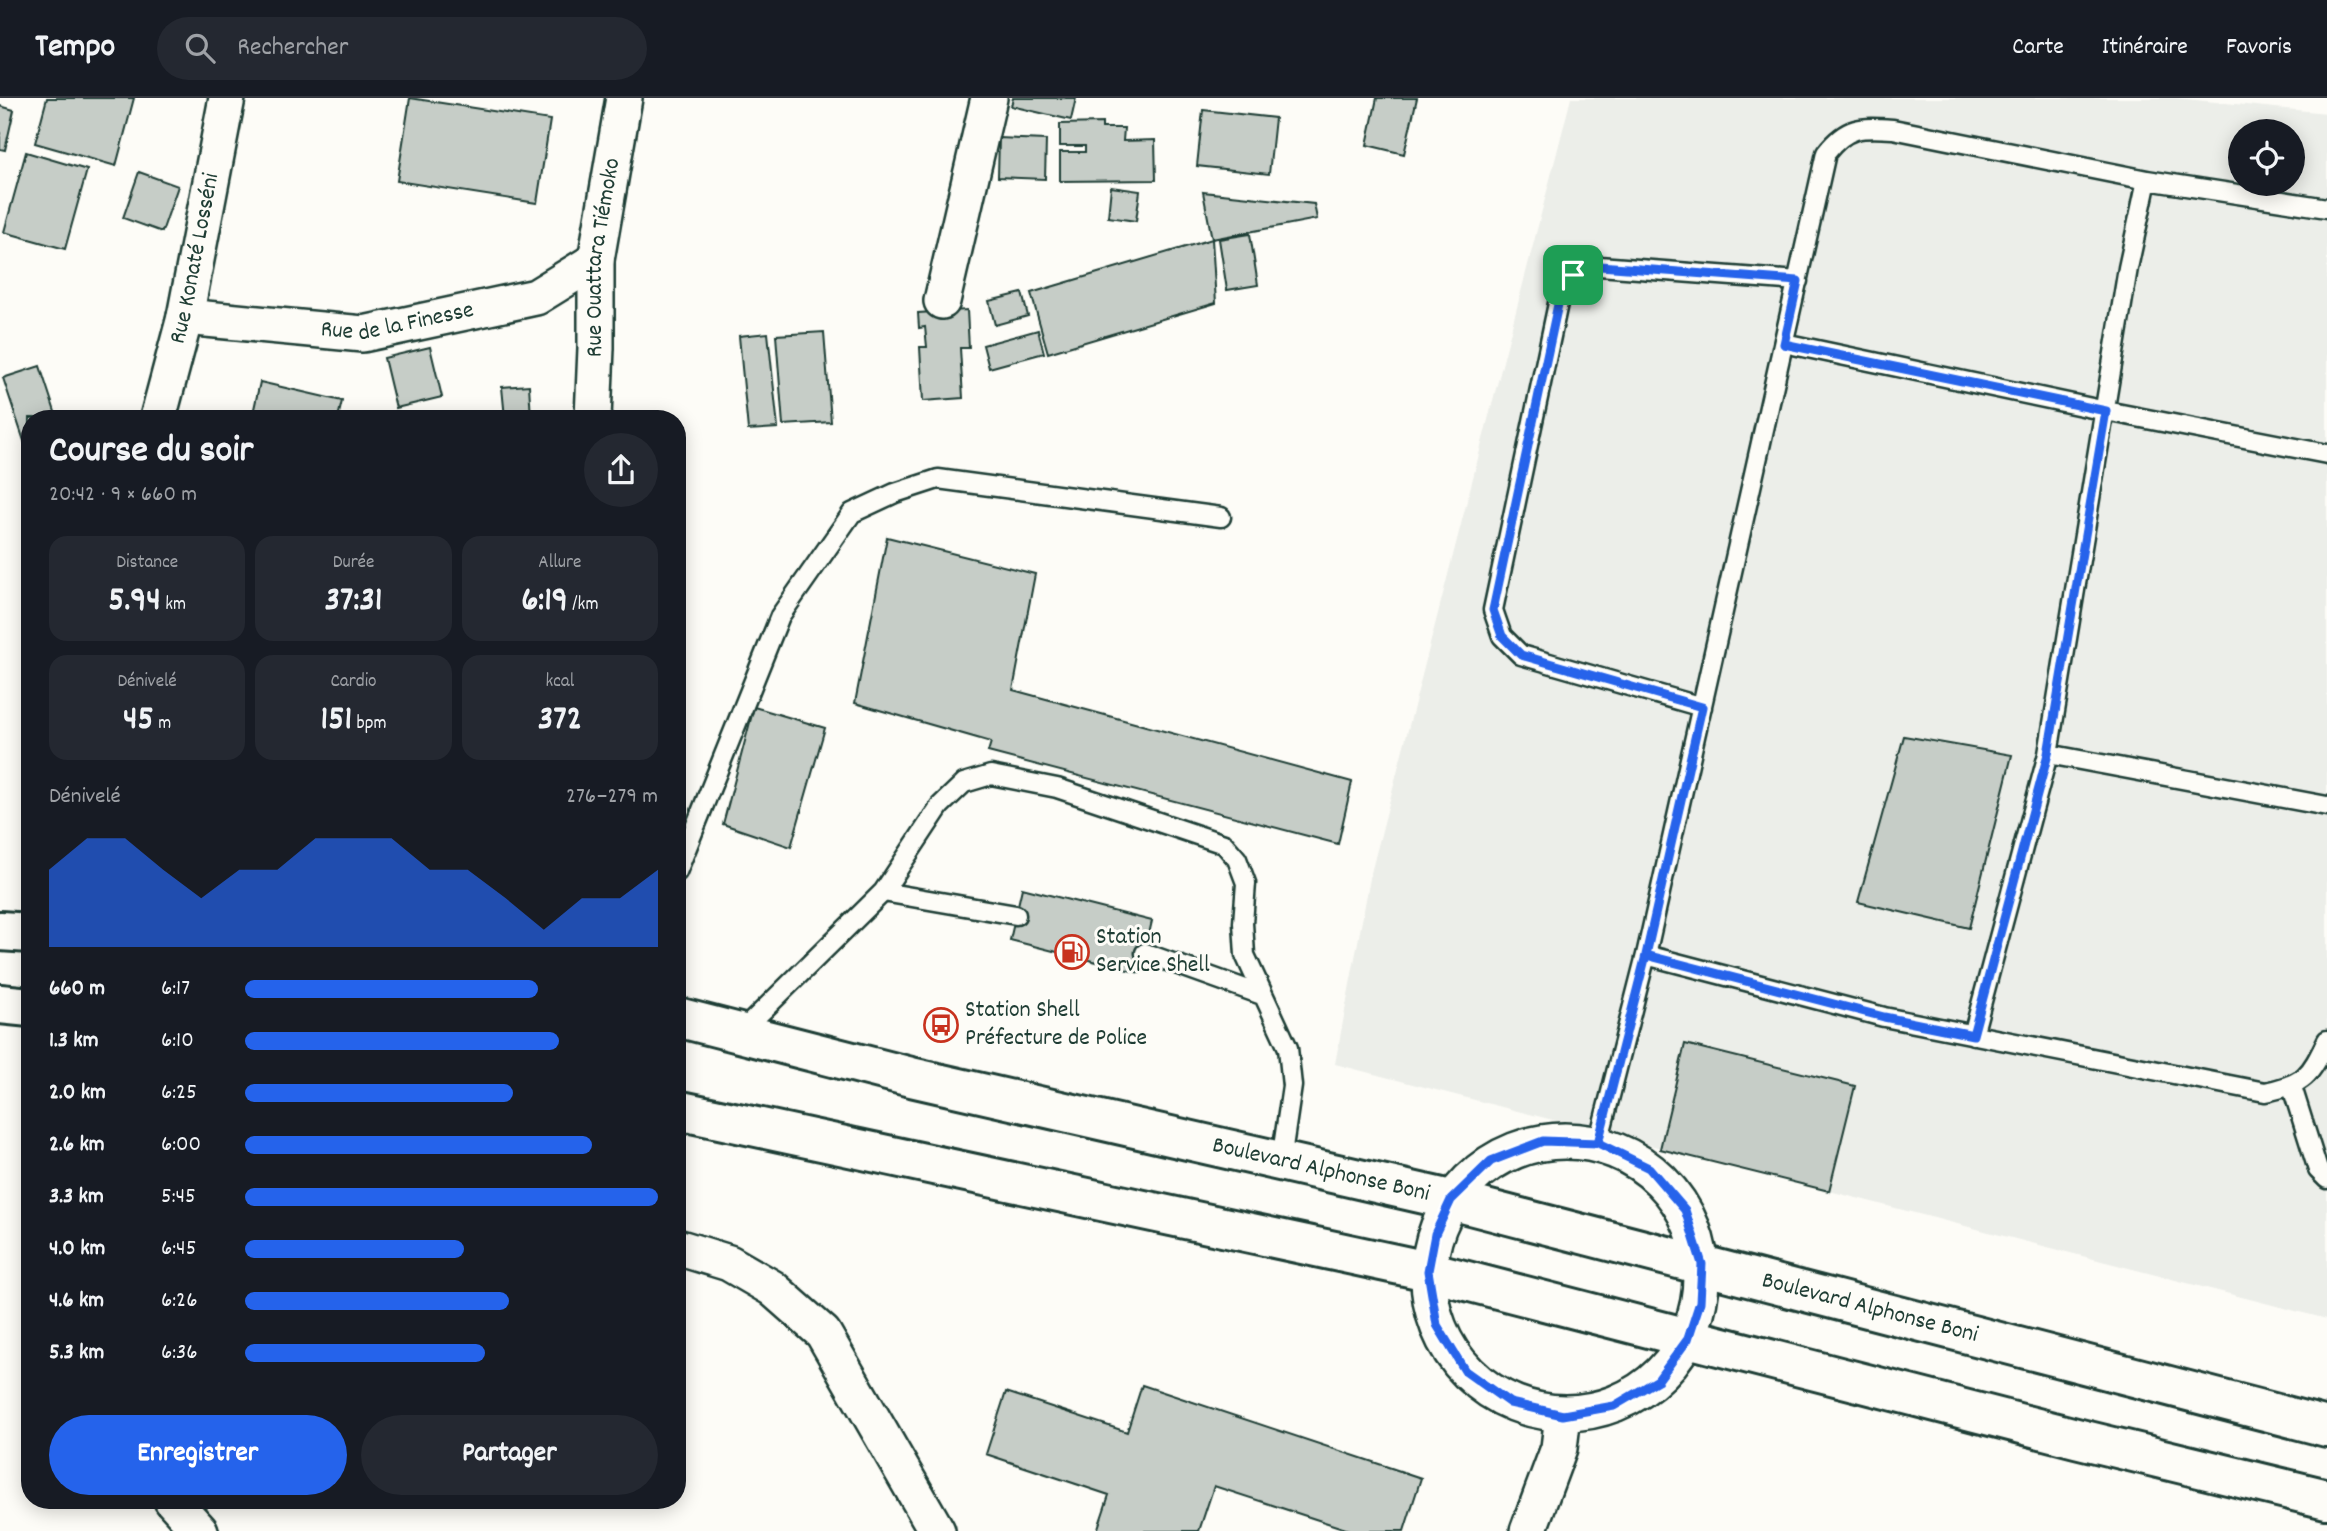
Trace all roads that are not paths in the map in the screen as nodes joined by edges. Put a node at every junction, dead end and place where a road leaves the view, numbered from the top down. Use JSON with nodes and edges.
{"nodes":[{"id":1,"x":227,"y":98,"type":"edge"},
{"id":2,"x":624,"y":98,"type":"edge"},
{"id":3,"x":989,"y":98,"type":"edge"},
{"id":4,"x":2147,"y":180,"type":"junction"},
{"id":5,"x":2327,"y":208,"type":"edge"},
{"id":6,"x":596,"y":260,"type":"junction"},
{"id":7,"x":1798,"y":281,"type":"junction"},
{"id":8,"x":942,"y":301,"type":"dead end"},
{"id":9,"x":185,"y":317,"type":"junction"},
{"id":10,"x":1784,"y":344,"type":"junction"},
{"id":11,"x":160,"y":410,"type":"edge"},
{"id":12,"x":593,"y":410,"type":"edge"},
{"id":13,"x":2106,"y":411,"type":"junction"},
{"id":14,"x":2327,"y":454,"type":"edge"},
{"id":15,"x":1221,"y":517,"type":"dead end"},
{"id":16,"x":1702,"y":707,"type":"junction"},
{"id":17,"x":2048,"y":754,"type":"junction"},
{"id":18,"x":2327,"y":806,"type":"edge"},
{"id":19,"x":686,"y":850,"type":"edge"},
{"id":20,"x":883,"y":892,"type":"junction"},
{"id":21,"x":1016,"y":915,"type":"dead end"},
{"id":22,"x":0,"y":931,"type":"edge"},
{"id":23,"x":21,"y":932,"type":"edge"},
{"id":24,"x":1144,"y":953,"type":"dead end"},
{"id":25,"x":1646,"y":955,"type":"junction"},
{"id":26,"x":1262,"y":995,"type":"junction"},
{"id":27,"x":0,"y":1004,"type":"edge"},
{"id":28,"x":21,"y":1006,"type":"edge"},
{"id":29,"x":686,"y":1019,"type":"edge"},
{"id":30,"x":739,"y":1034,"type":"junction"},
{"id":31,"x":1973,"y":1035,"type":"junction"},
{"id":32,"x":2327,"y":1040,"type":"edge"},
{"id":33,"x":2292,"y":1087,"type":"junction"},
{"id":34,"x":686,"y":1112,"type":"edge"},
{"id":35,"x":1598,"y":1143,"type":"junction"},
{"id":36,"x":1281,"y":1161,"type":"junction"},
{"id":37,"x":2327,"y":1179,"type":"edge"},
{"id":38,"x":1451,"y":1200,"type":"junction"},
{"id":39,"x":686,"y":1250,"type":"edge"},
{"id":40,"x":1702,"y":1264,"type":"junction"},
{"id":41,"x":1428,"y":1271,"type":"junction"},
{"id":42,"x":1688,"y":1339,"type":"junction"},
{"id":43,"x":1563,"y":1415,"type":"junction"},
{"id":44,"x":2327,"y":1427,"type":"edge"},
{"id":45,"x":2327,"y":1499,"type":"edge"},
{"id":46,"x":180,"y":1509,"type":"edge"},
{"id":47,"x":200,"y":1531,"type":"edge"},
{"id":48,"x":937,"y":1531,"type":"edge"},
{"id":49,"x":1528,"y":1531,"type":"edge"}],
"edges":[{"from":1,"to":9,"type":"street","name":"Rue Konaté Losséni"},
{"from":2,"to":6,"type":"street","name":"Rue Ouattara Tiémoko"},
{"from":3,"to":8,"type":"street"},
{"from":4,"to":5,"type":"lane"},
{"from":4,"to":7,"type":"lane"},
{"from":4,"to":13,"type":"lane"},
{"from":6,"to":9,"type":"street","name":"Rue de la Finesse"},
{"from":6,"to":12,"type":"street","name":"Rue Ouattara Tiémoko"},
{"from":7,"to":10,"type":"lane"},
{"from":7,"to":16,"type":"lane"},
{"from":9,"to":11,"type":"street","name":"Rue Konaté Losséni"},
{"from":10,"to":13,"type":"lane"},
{"from":10,"to":16,"type":"lane"},
{"from":13,"to":14,"type":"lane"},
{"from":13,"to":17,"type":"lane"},
{"from":15,"to":19,"type":"lane"},
{"from":16,"to":25,"type":"lane"},
{"from":17,"to":18,"type":"lane"},
{"from":17,"to":31,"type":"lane"},
{"from":20,"to":21,"type":"lane"},
{"from":20,"to":26,"type":"lane"},
{"from":20,"to":30,"type":"lane"},
{"from":22,"to":23,"type":"main road"},
{"from":24,"to":26,"type":"lane"},
{"from":25,"to":31,"type":"lane"},
{"from":25,"to":35,"type":"lane"},
{"from":26,"to":36,"type":"lane"},
{"from":27,"to":28,"type":"main road"},
{"from":29,"to":30,"type":"main road","name":"Boulevard Alphonse Boni"},
{"from":30,"to":36,"type":"main road","name":"Boulevard Alphonse Boni"},
{"from":31,"to":33,"type":"lane"},
{"from":32,"to":33,"type":"lane"},
{"from":33,"to":37,"type":"lane"},
{"from":34,"to":41,"type":"main road"},
{"from":35,"to":38,"type":"street"},
{"from":35,"to":40,"type":"street"},
{"from":36,"to":38,"type":"main road","name":"Boulevard Alphonse Boni"},
{"from":38,"to":40,"type":"main road","name":"Boulevard Alphonse Boni"},
{"from":38,"to":41,"type":"street"},
{"from":39,"to":48,"type":"street"},
{"from":40,"to":42,"type":"street"},
{"from":40,"to":44,"type":"main road","name":"Boulevard Alphonse Boni"},
{"from":41,"to":42,"type":"main road"},
{"from":41,"to":43,"type":"street"},
{"from":42,"to":43,"type":"street"},
{"from":42,"to":45,"type":"main road"},
{"from":43,"to":49,"type":"street"},
{"from":46,"to":47,"type":"street"}]}
